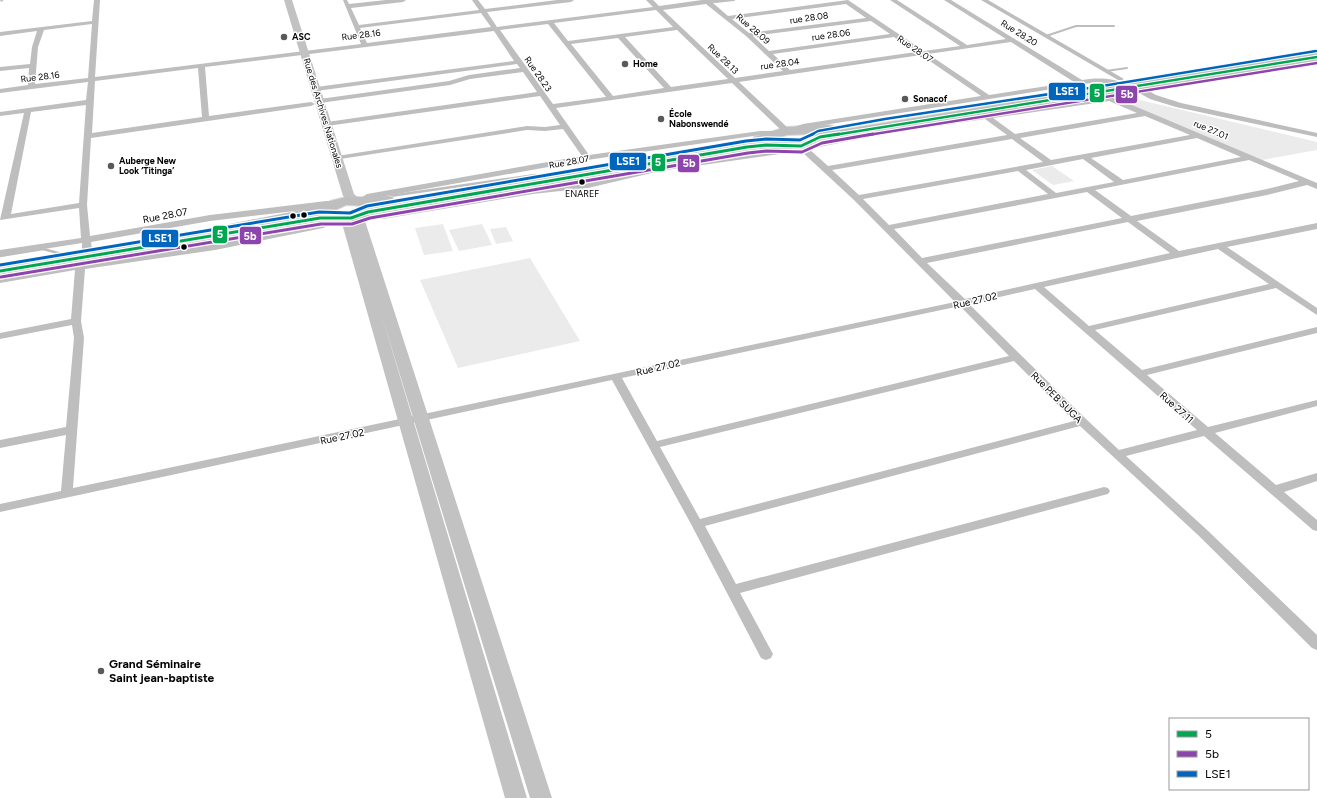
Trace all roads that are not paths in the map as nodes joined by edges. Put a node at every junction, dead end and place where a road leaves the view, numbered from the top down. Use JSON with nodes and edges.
{"nodes":[{"id":1,"x":97,"y":0,"type":"edge"},
{"id":2,"x":102,"y":0,"type":"edge"},
{"id":3,"x":280,"y":0,"type":"edge"},
{"id":4,"x":288,"y":0,"type":"edge"},
{"id":5,"x":403,"y":0,"type":"edge"},
{"id":6,"x":475,"y":0,"type":"edge"},
{"id":7,"x":571,"y":0,"type":"edge"},
{"id":8,"x":649,"y":0,"type":"edge"},
{"id":9,"x":725,"y":0,"type":"edge"},
{"id":10,"x":893,"y":0,"type":"edge"},
{"id":11,"x":948,"y":0,"type":"edge"},
{"id":12,"x":706,"y":1,"type":"edge"},
{"id":13,"x":846,"y":1,"type":"edge"},
{"id":14,"x":536,"y":2,"type":"edge"},
{"id":15,"x":346,"y":3,"type":"edge"},
{"id":16,"x":657,"y":8,"type":"junction"},
{"id":17,"x":484,"y":12,"type":"junction"},
{"id":18,"x":727,"y":18,"type":"junction"},
{"id":19,"x":872,"y":19,"type":"junction"},
{"id":20,"x":549,"y":21,"type":"junction"},
{"id":21,"x":96,"y":22,"type":"junction"},
{"id":22,"x":357,"y":27,"type":"junction"},
{"id":23,"x":496,"y":28,"type":"junction"},
{"id":24,"x":678,"y":28,"type":"junction"},
{"id":25,"x":41,"y":29,"type":"junction"},
{"id":26,"x":0,"y":34,"type":"edge"},
{"id":27,"x":748,"y":35,"type":"junction"},
{"id":28,"x":896,"y":35,"type":"junction"},
{"id":29,"x":620,"y":36,"type":"junction"},
{"id":30,"x":1013,"y":40,"type":"junction"},
{"id":31,"x":566,"y":43,"type":"junction"},
{"id":32,"x":364,"y":44,"type":"junction"},
{"id":33,"x":966,"y":47,"type":"junction"},
{"id":34,"x":1317,"y":51,"type":"edge"},
{"id":35,"x":300,"y":52,"type":"junction"},
{"id":36,"x":768,"y":53,"type":"junction"},
{"id":37,"x":923,"y":54,"type":"junction"},
{"id":38,"x":1317,"y":57,"type":"edge"},
{"id":39,"x":519,"y":62,"type":"junction"},
{"id":40,"x":33,"y":66,"type":"junction"},
{"id":41,"x":201,"y":66,"type":"junction"},
{"id":42,"x":0,"y":69,"type":"edge"},
{"id":43,"x":524,"y":70,"type":"junction"},
{"id":44,"x":788,"y":72,"type":"junction"},
{"id":45,"x":426,"y":74,"type":"junction"},
{"id":46,"x":92,"y":80,"type":"junction"},
{"id":47,"x":733,"y":80,"type":"junction"},
{"id":48,"x":1081,"y":83,"type":"junction"},
{"id":49,"x":1120,"y":84,"type":"junction"},
{"id":50,"x":432,"y":85,"type":"junction"},
{"id":51,"x":31,"y":87,"type":"junction"},
{"id":52,"x":316,"y":89,"type":"junction"},
{"id":53,"x":670,"y":89,"type":"junction"},
{"id":54,"x":0,"y":91,"type":"edge"},
{"id":55,"x":1097,"y":93,"type":"junction"},
{"id":56,"x":541,"y":94,"type":"junction"},
{"id":57,"x":987,"y":97,"type":"junction"},
{"id":58,"x":610,"y":98,"type":"junction"},
{"id":59,"x":1110,"y":99,"type":"junction"},
{"id":60,"x":90,"y":102,"type":"junction"},
{"id":61,"x":315,"y":103,"type":"junction"},
{"id":62,"x":550,"y":106,"type":"junction"},
{"id":63,"x":28,"y":110,"type":"junction"},
{"id":64,"x":0,"y":114,"type":"edge"},
{"id":65,"x":982,"y":114,"type":"junction"},
{"id":66,"x":1145,"y":114,"type":"junction"},
{"id":67,"x":206,"y":119,"type":"junction"},
{"id":68,"x":327,"y":124,"type":"junction"},
{"id":69,"x":564,"y":127,"type":"junction"},
{"id":70,"x":88,"y":136,"type":"junction"},
{"id":71,"x":1198,"y":136,"type":"junction"},
{"id":72,"x":1015,"y":137,"type":"junction"},
{"id":73,"x":793,"y":138,"type":"junction"},
{"id":74,"x":1086,"y":157,"type":"junction"},
{"id":75,"x":337,"y":158,"type":"junction"},
{"id":76,"x":587,"y":158,"type":"junction"},
{"id":77,"x":1249,"y":158,"type":"junction"},
{"id":78,"x":1050,"y":163,"type":"junction"},
{"id":79,"x":1019,"y":168,"type":"junction"},
{"id":80,"x":826,"y":169,"type":"junction"},
{"id":81,"x":1307,"y":182,"type":"junction"},
{"id":82,"x":1122,"y":183,"type":"junction"},
{"id":83,"x":1317,"y":186,"type":"edge"},
{"id":84,"x":1088,"y":189,"type":"junction"},
{"id":85,"x":1055,"y":196,"type":"junction"},
{"id":86,"x":857,"y":198,"type":"junction"},
{"id":87,"x":83,"y":205,"type":"junction"},
{"id":88,"x":347,"y":207,"type":"junction"},
{"id":89,"x":3,"y":218,"type":"edge"},
{"id":90,"x":1129,"y":219,"type":"junction"},
{"id":91,"x":1317,"y":226,"type":"edge"},
{"id":92,"x":887,"y":228,"type":"junction"},
{"id":93,"x":1220,"y":246,"type":"junction"},
{"id":94,"x":0,"y":253,"type":"edge"},
{"id":95,"x":84,"y":253,"type":"junction"},
{"id":96,"x":1177,"y":254,"type":"junction"},
{"id":97,"x":921,"y":261,"type":"junction"},
{"id":98,"x":0,"y":264,"type":"edge"},
{"id":99,"x":0,"y":271,"type":"edge"},
{"id":100,"x":0,"y":280,"type":"edge"},
{"id":101,"x":1277,"y":285,"type":"junction"},
{"id":102,"x":1037,"y":286,"type":"junction"},
{"id":103,"x":961,"y":303,"type":"junction"},
{"id":104,"x":1317,"y":312,"type":"edge"},
{"id":105,"x":76,"y":321,"type":"junction"},
{"id":106,"x":1088,"y":329,"type":"junction"},
{"id":107,"x":1317,"y":330,"type":"edge"},
{"id":108,"x":0,"y":336,"type":"edge"},
{"id":109,"x":1017,"y":357,"type":"junction"},
{"id":110,"x":1140,"y":374,"type":"junction"},
{"id":111,"x":615,"y":376,"type":"junction"},
{"id":112,"x":1317,"y":403,"type":"edge"},
{"id":113,"x":414,"y":421,"type":"junction"},
{"id":114,"x":1082,"y":422,"type":"junction"},
{"id":115,"x":72,"y":430,"type":"junction"},
{"id":116,"x":1205,"y":431,"type":"junction"},
{"id":117,"x":0,"y":444,"type":"edge"},
{"id":118,"x":654,"y":445,"type":"junction"},
{"id":119,"x":1118,"y":454,"type":"junction"},
{"id":120,"x":1317,"y":477,"type":"edge"},
{"id":121,"x":1275,"y":490,"type":"junction"},
{"id":122,"x":1104,"y":491,"type":"dead end"},
{"id":123,"x":67,"y":493,"type":"junction"},
{"id":124,"x":0,"y":508,"type":"edge"},
{"id":125,"x":697,"y":524,"type":"junction"},
{"id":126,"x":1317,"y":527,"type":"edge"},
{"id":127,"x":734,"y":590,"type":"junction"},
{"id":128,"x":1317,"y":644,"type":"edge"},
{"id":129,"x":766,"y":654,"type":"dead end"},
{"id":130,"x":516,"y":798,"type":"edge"},
{"id":131,"x":541,"y":798,"type":"edge"}],
"edges":[{"from":1,"to":2,"type":"street"},
{"from":1,"to":21,"type":"street"},
{"from":3,"to":35,"type":"street","name":"Rue des Archives Nationales"},
{"from":4,"to":35,"type":"street","name":"Rue des Archives Nationales"},
{"from":5,"to":15,"type":"street"},
{"from":6,"to":17,"type":"street","name":"Rue 28.23"},
{"from":7,"to":14,"type":"street"},
{"from":8,"to":16,"type":"street","name":"Rue 28.13"},
{"from":9,"to":12,"type":"street","name":"Rue 28.16"},
{"from":10,"to":33,"type":"street"},
{"from":11,"to":30,"type":"street","name":"Rue 28.20"},
{"from":12,"to":16,"type":"street","name":"Rue 28.16"},
{"from":12,"to":18,"type":"street","name":"Rue 28.09"},
{"from":13,"to":18,"type":"street"},
{"from":13,"to":19,"type":"street","name":"Rue 28.07"},
{"from":14,"to":17,"type":"street"},
{"from":15,"to":22,"type":"street"},
{"from":16,"to":20,"type":"street","name":"Rue 28.16"},
{"from":16,"to":24,"type":"street","name":"Rue 28.13"},
{"from":17,"to":22,"type":"street"},
{"from":17,"to":23,"type":"street","name":"Rue 28.23"},
{"from":18,"to":27,"type":"street","name":"Rue 28.09"},
{"from":19,"to":27,"type":"street","name":"rue 28.08"},
{"from":19,"to":28,"type":"street","name":"Rue 28.07"},
{"from":20,"to":23,"type":"street","name":"Rue 28.16"},
{"from":20,"to":31,"type":"street"},
{"from":21,"to":25,"type":"street"},
{"from":21,"to":46,"type":"street"},
{"from":22,"to":32,"type":"street"},
{"from":23,"to":32,"type":"street","name":"Rue 28.16"},
{"from":23,"to":39,"type":"street","name":"Rue 28.23"},
{"from":24,"to":29,"type":"street"},
{"from":24,"to":47,"type":"street","name":"Rue 28.13"},
{"from":25,"to":26,"type":"street"},
{"from":25,"to":40,"type":"street"},
{"from":27,"to":36,"type":"street","name":"Rue 28.09"},
{"from":28,"to":36,"type":"street","name":"rue 28.06"},
{"from":28,"to":37,"type":"street","name":"Rue 28.07"},
{"from":29,"to":31,"type":"street"},
{"from":29,"to":53,"type":"street"},
{"from":30,"to":33,"type":"street","name":"rue 28.04"},
{"from":30,"to":48,"type":"street","name":"Rue 28.20"},
{"from":31,"to":58,"type":"street"},
{"from":32,"to":35,"type":"street","name":"Rue 28.16"},
{"from":33,"to":37,"type":"street","name":"rue 28.04"},
{"from":34,"to":49,"type":"highway"},
{"from":35,"to":41,"type":"street","name":"Rue 28.16"},
{"from":35,"to":52,"type":"street","name":"Rue des Archives Nationales"},
{"from":35,"to":61,"type":"street","name":"Rue des Archives Nationales"},
{"from":36,"to":44,"type":"street","name":"Rue 28.09"},
{"from":37,"to":44,"type":"street","name":"rue 28.04"},
{"from":37,"to":57,"type":"street","name":"Rue 28.07"},
{"from":38,"to":55,"type":"highway"},
{"from":39,"to":43,"type":"street","name":"Rue 28.23"},
{"from":39,"to":45,"type":"street"},
{"from":40,"to":42,"type":"street"},
{"from":40,"to":51,"type":"street"},
{"from":41,"to":46,"type":"street","name":"Rue 28.16"},
{"from":41,"to":67,"type":"street"},
{"from":43,"to":50,"type":"street"},
{"from":43,"to":56,"type":"street","name":"Rue 28.23"},
{"from":44,"to":47,"type":"street","name":"rue 28.04"},
{"from":45,"to":50,"type":"street"},
{"from":45,"to":52,"type":"street"},
{"from":46,"to":51,"type":"street","name":"Rue 28.16"},
{"from":46,"to":60,"type":"street"},
{"from":47,"to":53,"type":"street","name":"rue 28.04"},
{"from":47,"to":73,"type":"street","name":"Rue 28.13"},
{"from":48,"to":49,"type":"street","name":"Rue 28.07"},
{"from":48,"to":57,"type":"street","name":"Rue 28.07"},
{"from":49,"to":73,"type":"highway"},
{"from":50,"to":61,"type":"street"},
{"from":51,"to":54,"type":"street","name":"Rue 28.16"},
{"from":52,"to":61,"type":"street","name":"Rue des Archives Nationales"},
{"from":53,"to":58,"type":"street","name":"rue 28.04"},
{"from":55,"to":59,"type":"street","name":"rue 27.01"},
{"from":55,"to":65,"type":"highway"},
{"from":56,"to":62,"type":"street","name":"Rue 28.23"},
{"from":56,"to":68,"type":"street"},
{"from":57,"to":73,"type":"street","name":"Rue 28.07"},
{"from":58,"to":62,"type":"street","name":"rue 28.04"},
{"from":59,"to":65,"type":"street"},
{"from":59,"to":66,"type":"street","name":"rue 27.01"},
{"from":60,"to":63,"type":"street"},
{"from":60,"to":70,"type":"street"},
{"from":61,"to":67,"type":"street"},
{"from":61,"to":68,"type":"street","name":"Rue des Archives Nationales"},
{"from":61,"to":88,"type":"street","name":"Rue des Archives Nationales"},
{"from":62,"to":69,"type":"street","name":"Rue 28.23"},
{"from":63,"to":64,"type":"street"},
{"from":63,"to":89,"type":"street"},
{"from":65,"to":72,"type":"street"},
{"from":65,"to":73,"type":"highway"},
{"from":66,"to":71,"type":"street","name":"rue 27.01"},
{"from":66,"to":72,"type":"street"},
{"from":67,"to":70,"type":"street"},
{"from":68,"to":75,"type":"street","name":"Rue des Archives Nationales"},
{"from":69,"to":75,"type":"street"},
{"from":69,"to":76,"type":"street","name":"Rue 28.23"},
{"from":70,"to":87,"type":"street"},
{"from":71,"to":74,"type":"street"},
{"from":71,"to":77,"type":"street","name":"rue 27.01"},
{"from":72,"to":78,"type":"street"},
{"from":72,"to":80,"type":"street"},
{"from":73,"to":76,"type":"street","name":"Rue 28.07"},
{"from":73,"to":80,"type":"street","name":"Rue PEB SUGA"},
{"from":73,"to":88,"type":"highway"},
{"from":74,"to":78,"type":"street"},
{"from":74,"to":82,"type":"street"},
{"from":75,"to":88,"type":"street","name":"Rue des Archives Nationales"},
{"from":76,"to":88,"type":"street","name":"Rue 28.07"},
{"from":77,"to":81,"type":"street","name":"rue 27.01"},
{"from":77,"to":82,"type":"street"},
{"from":78,"to":79,"type":"street"},
{"from":79,"to":85,"type":"street"},
{"from":79,"to":86,"type":"street"},
{"from":80,"to":86,"type":"street","name":"Rue PEB SUGA"},
{"from":81,"to":83,"type":"street","name":"rue 27.01"},
{"from":81,"to":90,"type":"street"},
{"from":82,"to":84,"type":"street"},
{"from":84,"to":85,"type":"street"},
{"from":84,"to":90,"type":"street"},
{"from":85,"to":92,"type":"street"},
{"from":86,"to":92,"type":"street","name":"Rue PEB SUGA"},
{"from":87,"to":89,"type":"street"},
{"from":87,"to":95,"type":"street"},
{"from":88,"to":95,"type":"highway"},
{"from":88,"to":113,"type":"street"},
{"from":90,"to":96,"type":"street"},
{"from":90,"to":97,"type":"street"},
{"from":91,"to":93,"type":"street","name":"Rue 27.02"},
{"from":92,"to":97,"type":"street","name":"Rue PEB SUGA"},
{"from":93,"to":96,"type":"street","name":"Rue 27.02"},
{"from":93,"to":101,"type":"street"},
{"from":94,"to":95,"type":"street"},
{"from":95,"to":98,"type":"highway"},
{"from":95,"to":99,"type":"highway"},
{"from":95,"to":100,"type":"street"},
{"from":95,"to":105,"type":"street"},
{"from":96,"to":102,"type":"street","name":"Rue 27.02"},
{"from":97,"to":103,"type":"street","name":"Rue PEB SUGA"},
{"from":101,"to":104,"type":"street"},
{"from":101,"to":106,"type":"street"},
{"from":102,"to":103,"type":"street","name":"Rue 27.02"},
{"from":102,"to":106,"type":"street","name":"Rue 27.11"},
{"from":103,"to":109,"type":"street","name":"Rue PEB SUGA"},
{"from":103,"to":111,"type":"street","name":"Rue 27.02"},
{"from":105,"to":108,"type":"street"},
{"from":105,"to":115,"type":"street"},
{"from":106,"to":110,"type":"street","name":"Rue 27.11"},
{"from":107,"to":110,"type":"street"},
{"from":109,"to":114,"type":"street","name":"Rue PEB SUGA"},
{"from":109,"to":118,"type":"street"},
{"from":110,"to":116,"type":"street","name":"Rue 27.11"},
{"from":111,"to":113,"type":"street","name":"Rue 27.02"},
{"from":111,"to":118,"type":"street"},
{"from":112,"to":116,"type":"street"},
{"from":113,"to":123,"type":"street","name":"Rue 27.02"},
{"from":113,"to":130,"type":"street"},
{"from":113,"to":131,"type":"street"},
{"from":114,"to":119,"type":"street","name":"Rue PEB SUGA"},
{"from":114,"to":125,"type":"street"},
{"from":115,"to":117,"type":"street"},
{"from":115,"to":123,"type":"street"},
{"from":116,"to":119,"type":"street"},
{"from":116,"to":121,"type":"street","name":"Rue 27.11"},
{"from":118,"to":125,"type":"street"},
{"from":119,"to":128,"type":"street","name":"Rue PEB SUGA"},
{"from":120,"to":121,"type":"street"},
{"from":121,"to":126,"type":"street","name":"Rue 27.11"},
{"from":122,"to":127,"type":"street"},
{"from":123,"to":124,"type":"street","name":"Rue 27.02"},
{"from":125,"to":127,"type":"street"},
{"from":127,"to":129,"type":"street"}]}
